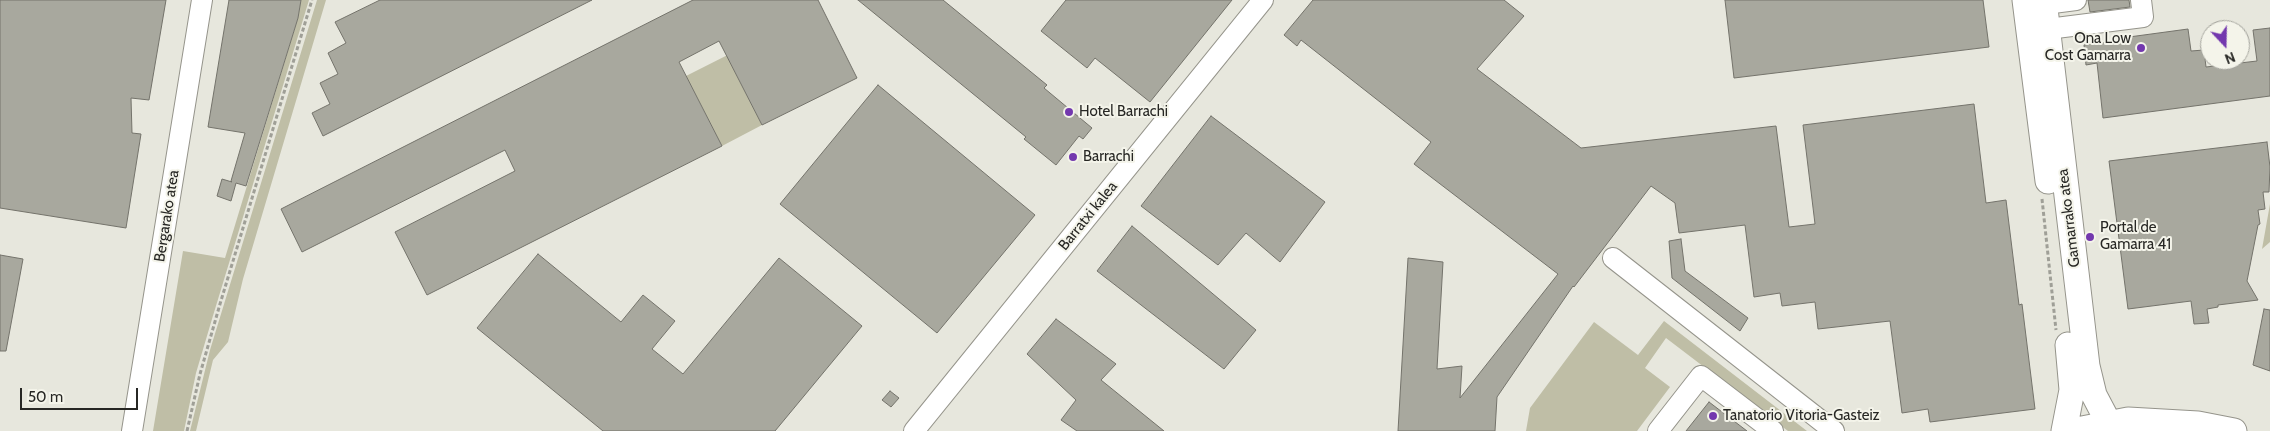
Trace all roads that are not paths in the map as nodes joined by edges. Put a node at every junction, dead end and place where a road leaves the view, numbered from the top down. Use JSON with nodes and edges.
{"nodes":[{"id":1,"x":202,"y":0,"type":"edge"},
{"id":2,"x":1263,"y":0,"type":"edge"},
{"id":3,"x":2076,"y":0,"type":"edge"},
{"id":4,"x":2141,"y":0,"type":"edge"},
{"id":5,"x":2038,"y":1,"type":"edge"},
{"id":6,"x":2048,"y":29,"type":"junction"},
{"id":7,"x":1613,"y":258,"type":"dead end"},
{"id":8,"x":2111,"y":427,"type":"edge"},
{"id":9,"x":132,"y":431,"type":"edge"},
{"id":10,"x":914,"y":431,"type":"edge"},
{"id":11,"x":1658,"y":431,"type":"edge"},
{"id":12,"x":1773,"y":431,"type":"edge"},
{"id":13,"x":1834,"y":431,"type":"edge"},
{"id":14,"x":2064,"y":431,"type":"edge"},
{"id":15,"x":2072,"y":431,"type":"edge"},
{"id":16,"x":2234,"y":431,"type":"edge"}],
"edges":[{"from":1,"to":9,"type":"street","name":"Bergarako atea"},
{"from":2,"to":10,"type":"street","name":"Barratxi kalea"},
{"from":3,"to":5,"type":"street"},
{"from":4,"to":6,"type":"street"},
{"from":5,"to":6,"type":"main road","name":"Gamarrako atea"},
{"from":5,"to":14,"type":"main road","name":"Gamarrako atea"},
{"from":6,"to":8,"type":"main road","name":"Gamarrako atea"},
{"from":7,"to":13,"type":"street"},
{"from":8,"to":15,"type":"main road"},
{"from":8,"to":16,"type":"main road"},
{"from":11,"to":12,"type":"street"}]}
